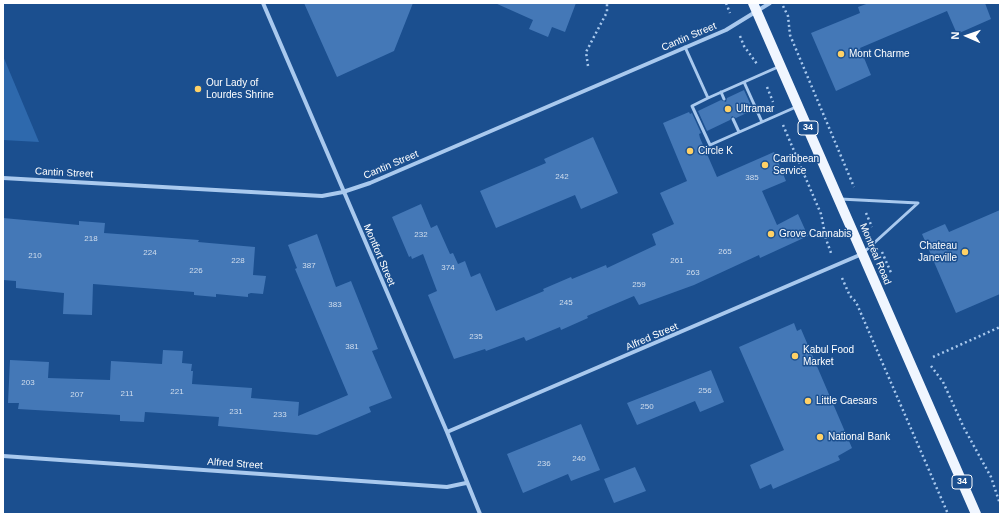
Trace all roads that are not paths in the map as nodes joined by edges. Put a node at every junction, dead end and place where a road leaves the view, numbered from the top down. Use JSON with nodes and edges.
{"nodes":[{"id":1,"x":263,"y":3,"type":"edge"},
{"id":2,"x":770,"y":3,"type":"edge"},
{"id":3,"x":755,"y":7,"type":"edge"},
{"id":4,"x":685,"y":47,"type":"junction"},
{"id":5,"x":780,"y":66,"type":"junction"},
{"id":6,"x":744,"y":82,"type":"junction"},
{"id":7,"x":721,"y":92,"type":"junction"},
{"id":8,"x":708,"y":98,"type":"junction"},
{"id":9,"x":724,"y":99,"type":"dead end"},
{"id":10,"x":798,"y":106,"type":"junction"},
{"id":11,"x":733,"y":119,"type":"dead end"},
{"id":12,"x":762,"y":122,"type":"junction"},
{"id":13,"x":739,"y":132,"type":"junction"},
{"id":14,"x":3,"y":178,"type":"edge"},
{"id":15,"x":344,"y":192,"type":"junction"},
{"id":16,"x":838,"y":198,"type":"junction"},
{"id":17,"x":862,"y":254,"type":"junction"},
{"id":18,"x":447,"y":432,"type":"junction"},
{"id":19,"x":3,"y":456,"type":"edge"},
{"id":20,"x":466,"y":482,"type":"junction"},
{"id":21,"x":480,"y":514,"type":"edge"},
{"id":22,"x":976,"y":514,"type":"edge"}],
"edges":[{"from":1,"to":15,"type":"street","name":"Montfort Street"},
{"from":2,"to":3,"type":"street","name":"Cantin Street"},
{"from":3,"to":4,"type":"street","name":"Cantin Street"},
{"from":3,"to":5,"type":"main road","name":"Montréal Road","number":"34"},
{"from":4,"to":8,"type":"lane"},
{"from":4,"to":15,"type":"street","name":"Cantin Street"},
{"from":5,"to":6,"type":"lane"},
{"from":5,"to":10,"type":"main road","name":"Montréal Road","number":"34"},
{"from":6,"to":7,"type":"lane"},
{"from":6,"to":12,"type":"lane"},
{"from":7,"to":8,"type":"lane"},
{"from":7,"to":9,"type":"lane"},
{"from":8,"to":13,"type":"lane"},
{"from":10,"to":12,"type":"lane"},
{"from":10,"to":16,"type":"main road","name":"Montréal Road","number":"34"},
{"from":11,"to":13,"type":"lane"},
{"from":12,"to":13,"type":"lane"},
{"from":14,"to":15,"type":"street","name":"Cantin Street"},
{"from":15,"to":18,"type":"street","name":"Montfort Street"},
{"from":16,"to":17,"type":"main road","name":"Montréal Road","number":"34"},
{"from":16,"to":17,"type":"lane"},
{"from":17,"to":18,"type":"street","name":"Alfred Street"},
{"from":17,"to":22,"type":"main road","name":"Montréal Road","number":"34"},
{"from":18,"to":20,"type":"street","name":"Montfort Street"},
{"from":19,"to":20,"type":"street","name":"Alfred Street"},
{"from":20,"to":21,"type":"street","name":"Montfort Street"}]}
